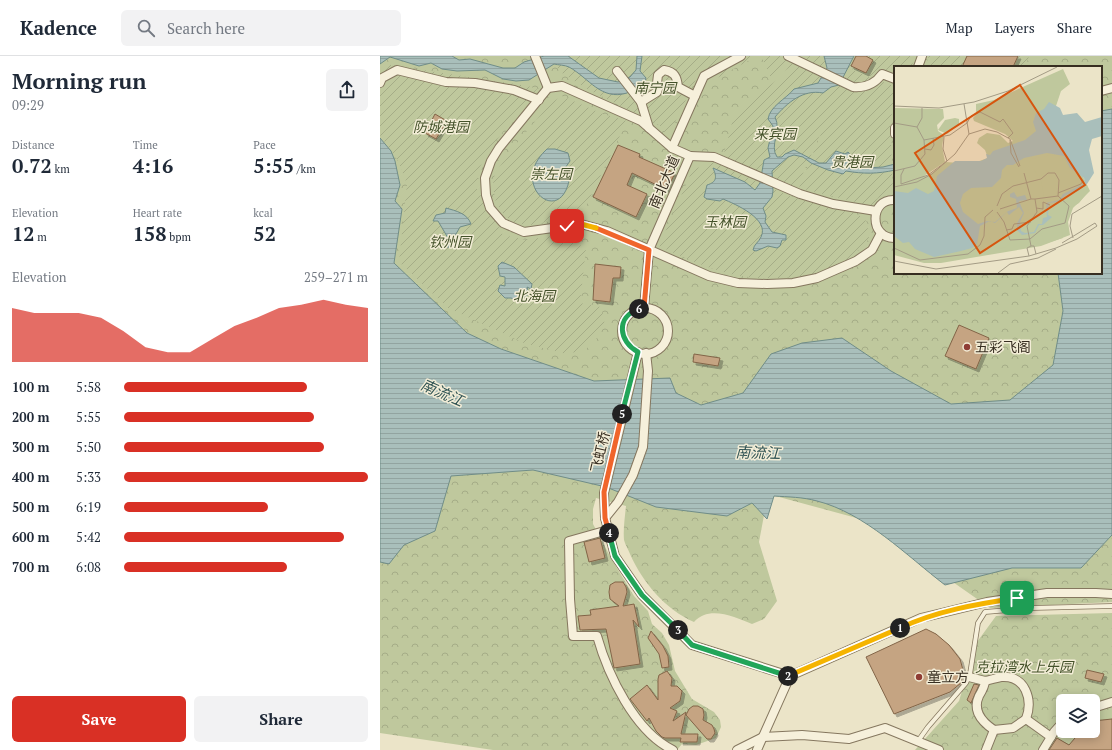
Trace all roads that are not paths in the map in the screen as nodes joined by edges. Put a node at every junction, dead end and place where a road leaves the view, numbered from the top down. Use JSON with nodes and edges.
{"nodes":[{"id":1,"x":741,"y":56,"type":"edge"},
{"id":2,"x":788,"y":56,"type":"edge"},
{"id":3,"x":922,"y":56,"type":"edge"},
{"id":4,"x":536,"y":57,"type":"edge"},
{"id":5,"x":918,"y":66,"type":"edge"},
{"id":6,"x":617,"y":71,"type":"dead end"},
{"id":7,"x":894,"y":79,"type":"edge"},
{"id":8,"x":380,"y":83,"type":"edge"},
{"id":9,"x":548,"y":88,"type":"junction"},
{"id":10,"x":1112,"y":88,"type":"edge"},
{"id":11,"x":1102,"y":91,"type":"edge"},
{"id":12,"x":695,"y":96,"type":"junction"},
{"id":13,"x":539,"y":100,"type":"junction"},
{"id":14,"x":641,"y":102,"type":"junction"},
{"id":15,"x":650,"y":129,"type":"junction"},
{"id":16,"x":672,"y":148,"type":"junction"},
{"id":17,"x":690,"y":156,"type":"junction"},
{"id":18,"x":894,"y":200,"type":"edge"},
{"id":19,"x":876,"y":211,"type":"junction"},
{"id":20,"x":881,"y":233,"type":"junction"},
{"id":21,"x":894,"y":238,"type":"edge"},
{"id":22,"x":649,"y":250,"type":"junction"},
{"id":23,"x":644,"y":308,"type":"junction"},
{"id":24,"x":642,"y":353,"type":"junction"},
{"id":25,"x":605,"y":518,"type":"junction"},
{"id":26,"x":608,"y":530,"type":"junction"},
{"id":27,"x":1112,"y":594,"type":"edge"},
{"id":28,"x":1112,"y":606,"type":"edge"},
{"id":29,"x":790,"y":676,"type":"junction"},
{"id":30,"x":969,"y":677,"type":"junction"},
{"id":31,"x":985,"y":681,"type":"junction"},
{"id":32,"x":1112,"y":702,"type":"edge"},
{"id":33,"x":1100,"y":706,"type":"edge"},
{"id":34,"x":1026,"y":720,"type":"junction"},
{"id":35,"x":994,"y":730,"type":"junction"},
{"id":36,"x":1056,"y":730,"type":"edge"},
{"id":37,"x":1051,"y":736,"type":"junction"},
{"id":38,"x":763,"y":737,"type":"junction"},
{"id":39,"x":918,"y":741,"type":"junction"},
{"id":40,"x":673,"y":750,"type":"edge"},
{"id":41,"x":737,"y":750,"type":"edge"},
{"id":42,"x":757,"y":750,"type":"edge"},
{"id":43,"x":939,"y":750,"type":"edge"},
{"id":44,"x":986,"y":750,"type":"edge"},
{"id":45,"x":1043,"y":750,"type":"edge"}],
"edges":[{"from":1,"to":12,"type":"street","name":"南北大道"},
{"from":2,"to":7,"type":"street"},
{"from":3,"to":5,"type":"street"},
{"from":4,"to":9,"type":"street"},
{"from":6,"to":14,"type":"street"},
{"from":8,"to":13,"type":"street"},
{"from":9,"to":13,"type":"street"},
{"from":9,"to":15,"type":"street"},
{"from":10,"to":11,"type":"street"},
{"from":12,"to":14,"type":"street"},
{"from":12,"to":16,"type":"street","name":"南北大道"},
{"from":13,"to":22,"type":"street"},
{"from":14,"to":15,"type":"street"},
{"from":15,"to":16,"type":"street"},
{"from":16,"to":17,"type":"street","name":"南北大道"},
{"from":17,"to":19,"type":"street"},
{"from":17,"to":22,"type":"street","name":"南北大道"},
{"from":18,"to":19,"type":"street"},
{"from":19,"to":20,"type":"street"},
{"from":20,"to":21,"type":"street"},
{"from":20,"to":22,"type":"street"},
{"from":22,"to":23,"type":"street","name":"南北大道"},
{"from":23,"to":24,"type":"street"},
{"from":23,"to":24,"type":"street"},
{"from":24,"to":25,"type":"street","name":"飞虹桥"},
{"from":24,"to":25,"type":"street"},
{"from":25,"to":26,"type":"street","name":"飞虹桥"},
{"from":26,"to":29,"type":"street","name":"飞虹桥"},
{"from":26,"to":40,"type":"street"},
{"from":27,"to":29,"type":"street"},
{"from":28,"to":30,"type":"lane"},
{"from":29,"to":38,"type":"street"},
{"from":30,"to":31,"type":"street"},
{"from":30,"to":39,"type":"lane"},
{"from":31,"to":34,"type":"street"},
{"from":31,"to":35,"type":"street"},
{"from":32,"to":33,"type":"street"},
{"from":34,"to":35,"type":"street"},
{"from":34,"to":37,"type":"street"},
{"from":35,"to":44,"type":"street"},
{"from":36,"to":37,"type":"street"},
{"from":37,"to":45,"type":"street"},
{"from":38,"to":39,"type":"street"},
{"from":38,"to":41,"type":"street"},
{"from":38,"to":42,"type":"street"},
{"from":39,"to":43,"type":"street"}]}
